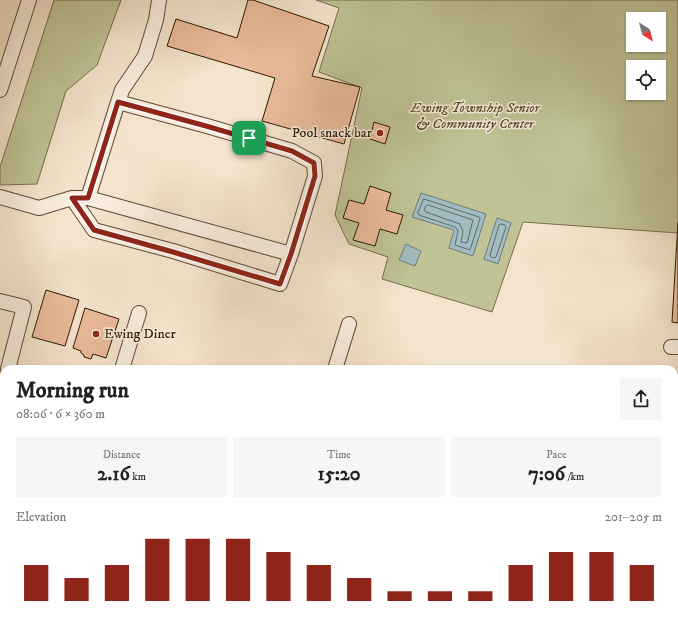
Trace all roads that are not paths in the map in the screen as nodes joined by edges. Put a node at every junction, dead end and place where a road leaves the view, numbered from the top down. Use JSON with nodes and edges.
{"nodes":[{"id":1,"x":29,"y":0,"type":"edge"},
{"id":2,"x":159,"y":0,"type":"edge"},
{"id":3,"x":0,"y":90,"type":"edge"},
{"id":4,"x":118,"y":102,"type":"junction"},
{"id":5,"x":0,"y":197,"type":"edge"},
{"id":6,"x":72,"y":198,"type":"junction"},
{"id":7,"x":88,"y":198,"type":"junction"},
{"id":8,"x":291,"y":254,"type":"junction"},
{"id":9,"x":0,"y":300,"type":"edge"},
{"id":10,"x":139,"y":313,"type":"dead end"},
{"id":11,"x":349,"y":324,"type":"dead end"},
{"id":12,"x":9,"y":365,"type":"edge"},
{"id":13,"x":123,"y":365,"type":"edge"},
{"id":14,"x":336,"y":365,"type":"edge"}],
"edges":[{"from":1,"to":3,"type":"street"},
{"from":2,"to":4,"type":"street"},
{"from":4,"to":7,"type":"street"},
{"from":4,"to":8,"type":"street"},
{"from":5,"to":6,"type":"street"},
{"from":6,"to":7,"type":"street"},
{"from":6,"to":8,"type":"street"},
{"from":7,"to":8,"type":"street"},
{"from":9,"to":12,"type":"street"},
{"from":10,"to":13,"type":"street"},
{"from":11,"to":14,"type":"street"}]}
